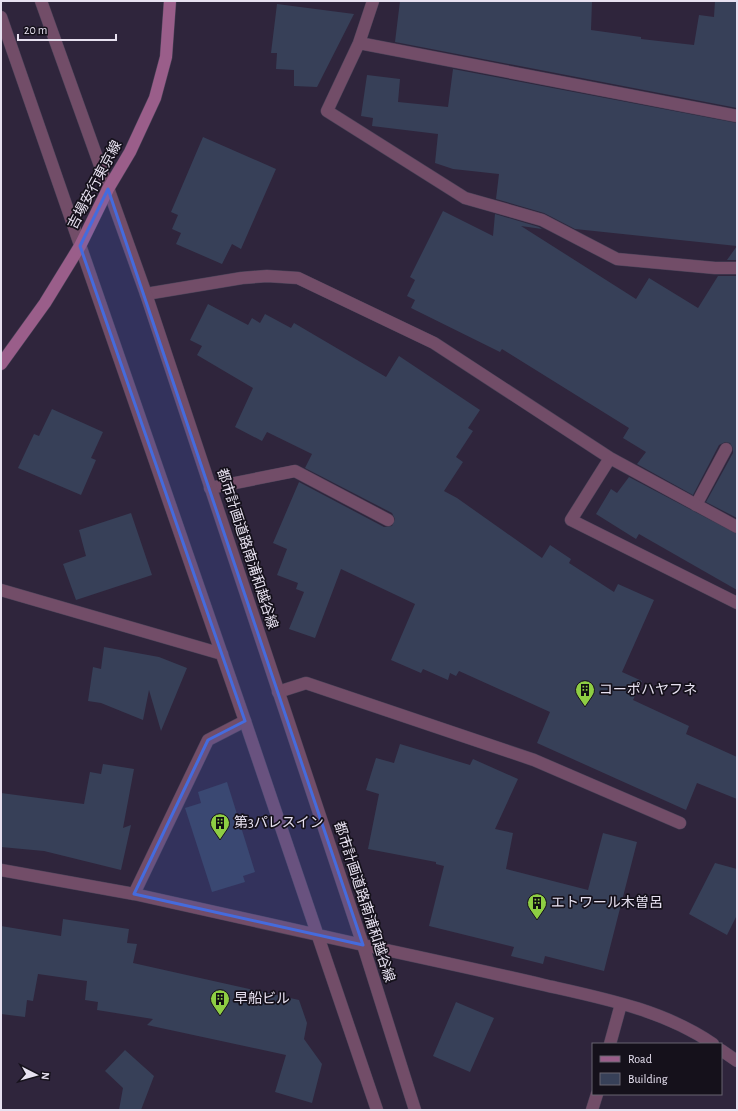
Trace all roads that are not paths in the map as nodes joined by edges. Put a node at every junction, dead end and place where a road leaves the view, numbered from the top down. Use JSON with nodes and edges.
{"nodes":[{"id":1,"x":41,"y":1,"type":"edge"},
{"id":2,"x":170,"y":1,"type":"edge"},
{"id":3,"x":373,"y":1,"type":"edge"},
{"id":4,"x":1,"y":17,"type":"edge"},
{"id":5,"x":359,"y":43,"type":"junction"},
{"id":6,"x":737,"y":116,"type":"edge"},
{"id":7,"x":108,"y":189,"type":"junction"},
{"id":8,"x":80,"y":246,"type":"junction"},
{"id":9,"x":737,"y":268,"type":"edge"},
{"id":10,"x":146,"y":294,"type":"junction"},
{"id":11,"x":1,"y":364,"type":"edge"},
{"id":12,"x":726,"y":449,"type":"dead end"},
{"id":13,"x":610,"y":458,"type":"junction"},
{"id":14,"x":210,"y":488,"type":"junction"},
{"id":15,"x":696,"y":506,"type":"junction"},
{"id":16,"x":388,"y":520,"type":"dead end"},
{"id":17,"x":737,"y":527,"type":"edge"},
{"id":18,"x":1,"y":590,"type":"edge"},
{"id":19,"x":737,"y":603,"type":"edge"},
{"id":20,"x":222,"y":654,"type":"junction"},
{"id":21,"x":278,"y":692,"type":"junction"},
{"id":22,"x":245,"y":721,"type":"junction"},
{"id":23,"x":680,"y":823,"type":"dead end"},
{"id":24,"x":1,"y":870,"type":"edge"},
{"id":25,"x":134,"y":894,"type":"junction"},
{"id":26,"x":318,"y":935,"type":"junction"},
{"id":27,"x":363,"y":945,"type":"junction"},
{"id":28,"x":622,"y":1004,"type":"junction"},
{"id":29,"x":610,"y":1043,"type":"edge"},
{"id":30,"x":712,"y":1043,"type":"edge"},
{"id":31,"x":722,"y":1051,"type":"edge"},
{"id":32,"x":737,"y":1061,"type":"edge"},
{"id":33,"x":597,"y":1095,"type":"edge"},
{"id":34,"x":377,"y":1110,"type":"edge"},
{"id":35,"x":416,"y":1110,"type":"edge"},
{"id":36,"x":592,"y":1110,"type":"edge"}],
"edges":[{"from":1,"to":7,"type":"street","name":"都市計画道路南浦和越谷線"},
{"from":2,"to":7,"type":"main road","name":"吉場安行東京線"},
{"from":3,"to":5,"type":"street"},
{"from":4,"to":8,"type":"street"},
{"from":5,"to":6,"type":"street"},
{"from":5,"to":9,"type":"street"},
{"from":7,"to":8,"type":"main road","name":"吉場安行東京線"},
{"from":7,"to":10,"type":"street","name":"都市計画道路南浦和越谷線"},
{"from":8,"to":11,"type":"main road","name":"吉場安行東京線"},
{"from":8,"to":20,"type":"street"},
{"from":10,"to":13,"type":"street"},
{"from":10,"to":14,"type":"street","name":"都市計画道路南浦和越谷線"},
{"from":12,"to":15,"type":"street"},
{"from":13,"to":15,"type":"street"},
{"from":13,"to":19,"type":"street"},
{"from":14,"to":16,"type":"street"},
{"from":14,"to":21,"type":"street","name":"都市計画道路南浦和越谷線"},
{"from":15,"to":17,"type":"street"},
{"from":18,"to":20,"type":"street"},
{"from":20,"to":22,"type":"street"},
{"from":21,"to":23,"type":"street"},
{"from":21,"to":27,"type":"street","name":"都市計画道路南浦和越谷線"},
{"from":22,"to":25,"type":"street"},
{"from":22,"to":26,"type":"street"},
{"from":24,"to":25,"type":"street"},
{"from":25,"to":26,"type":"street"},
{"from":26,"to":27,"type":"street"},
{"from":26,"to":34,"type":"street"},
{"from":27,"to":28,"type":"street"},
{"from":27,"to":35,"type":"street","name":"都市計画道路南浦和越谷線"},
{"from":28,"to":29,"type":"street"},
{"from":28,"to":30,"type":"street"},
{"from":31,"to":32,"type":"street"},
{"from":33,"to":36,"type":"street"}]}
